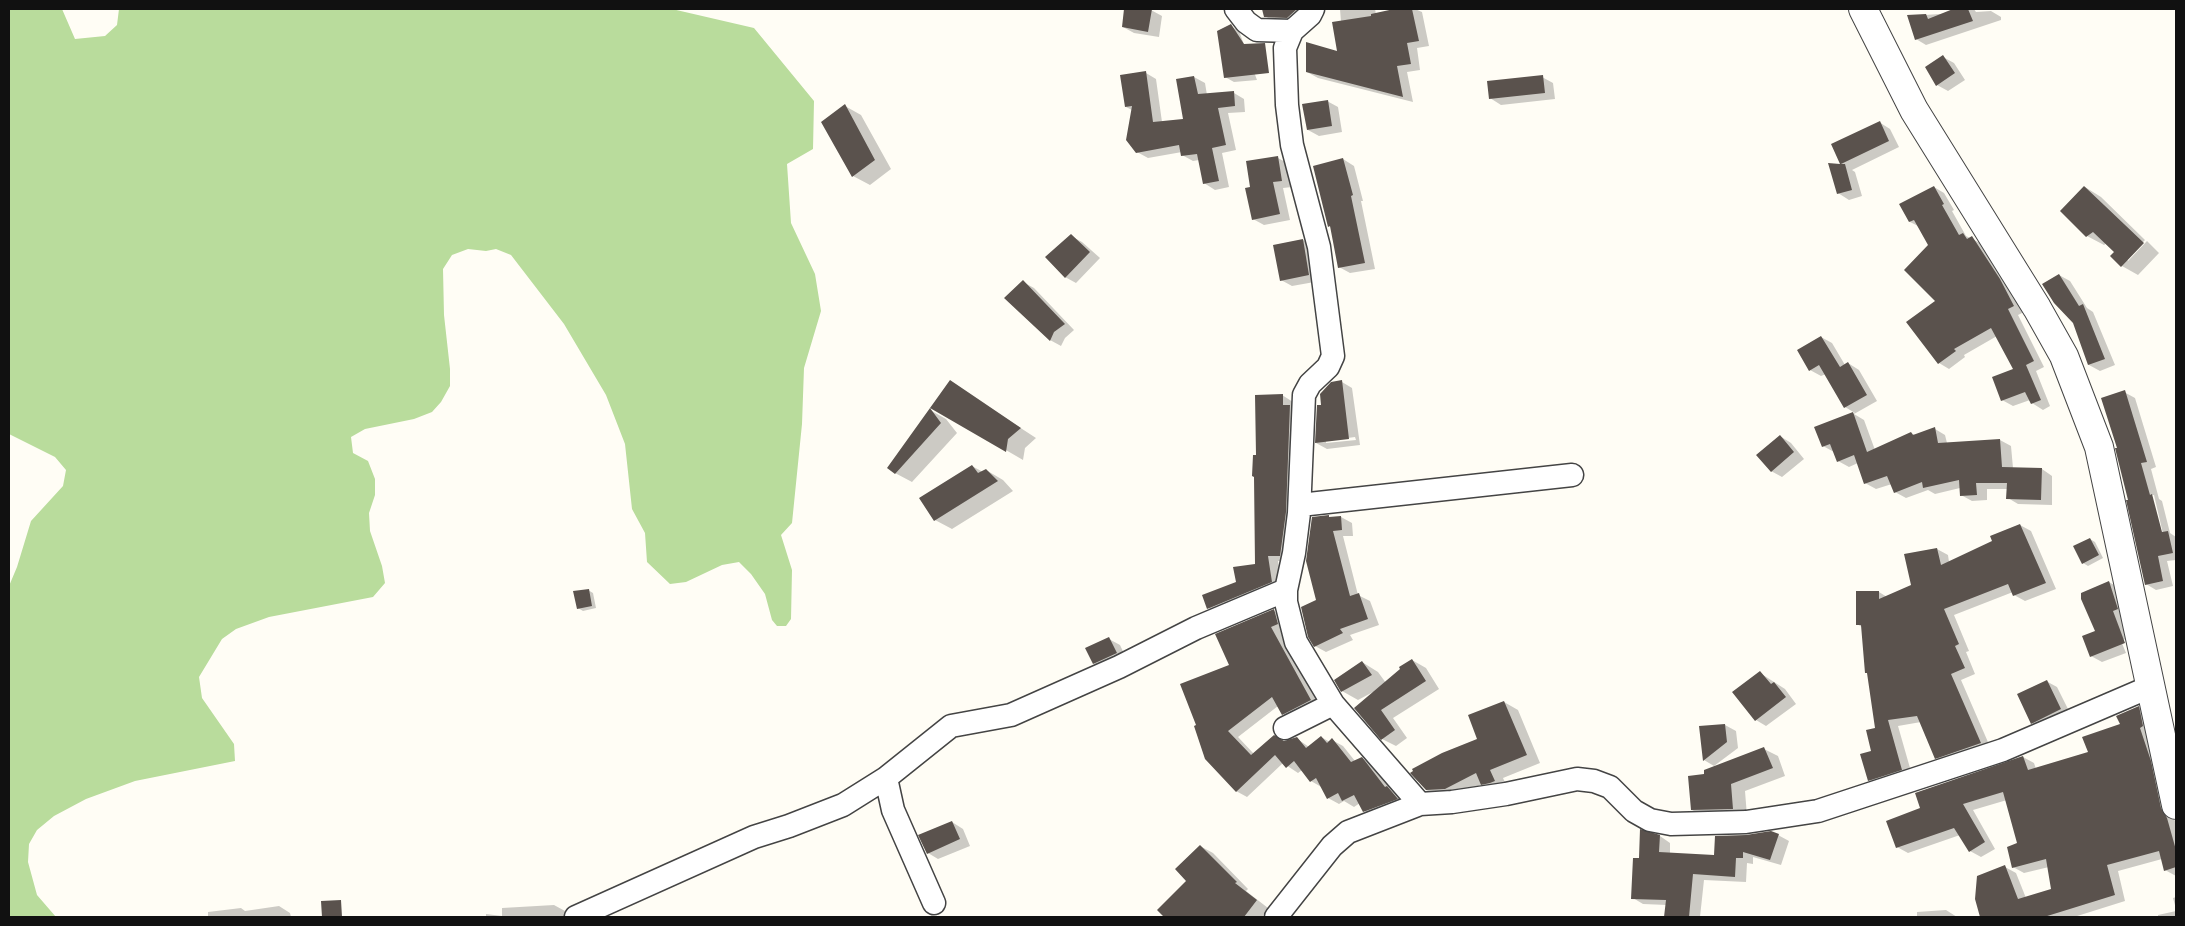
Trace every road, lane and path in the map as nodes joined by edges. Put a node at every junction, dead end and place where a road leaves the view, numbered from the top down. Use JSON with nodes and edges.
{"nodes":[{"id":1,"x":1236,"y":9,"type":"edge"},
{"id":2,"x":1313,"y":9,"type":"edge"},
{"id":3,"x":1863,"y":9,"type":"edge"},
{"id":4,"x":1292,"y":31,"type":"junction"},
{"id":5,"x":1572,"y":475,"type":"dead end"},
{"id":6,"x":1300,"y":505,"type":"junction"},
{"id":7,"x":1286,"y":590,"type":"junction"},
{"id":8,"x":2152,"y":686,"type":"junction"},
{"id":9,"x":1333,"y":704,"type":"junction"},
{"id":10,"x":1285,"y":728,"type":"dead end"},
{"id":11,"x":886,"y":778,"type":"junction"},
{"id":12,"x":1420,"y":804,"type":"junction"},
{"id":13,"x":2176,"y":805,"type":"edge"},
{"id":14,"x":934,"y":902,"type":"dead end"},
{"id":15,"x":576,"y":917,"type":"edge"},
{"id":16,"x":1276,"y":917,"type":"edge"}],
"edges":[{"from":1,"to":4,"type":"street"},
{"from":2,"to":4,"type":"street"},
{"from":3,"to":8,"type":"street"},
{"from":4,"to":6,"type":"street"},
{"from":5,"to":6,"type":"street"},
{"from":6,"to":7,"type":"street"},
{"from":7,"to":9,"type":"street"},
{"from":7,"to":11,"type":"street"},
{"from":8,"to":12,"type":"street"},
{"from":8,"to":13,"type":"street"},
{"from":9,"to":10,"type":"street"},
{"from":9,"to":12,"type":"street"},
{"from":11,"to":14,"type":"street"},
{"from":11,"to":15,"type":"street"},
{"from":12,"to":16,"type":"street"}]}
